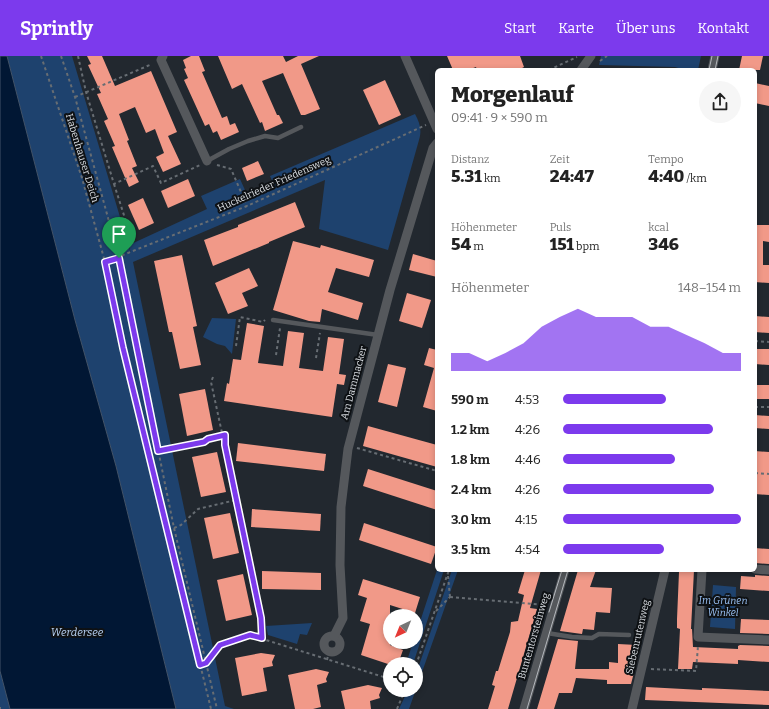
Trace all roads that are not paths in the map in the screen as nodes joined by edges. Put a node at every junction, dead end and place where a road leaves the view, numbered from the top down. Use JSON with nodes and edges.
{"nodes":[{"id":1,"x":405,"y":56,"type":"edge"},
{"id":2,"x":590,"y":56,"type":"edge"},
{"id":3,"x":715,"y":56,"type":"edge"},
{"id":4,"x":161,"y":57,"type":"edge"},
{"id":5,"x":582,"y":68,"type":"edge"},
{"id":6,"x":712,"y":68,"type":"edge"},
{"id":7,"x":435,"y":125,"type":"edge"},
{"id":8,"x":301,"y":128,"type":"dead end"},
{"id":9,"x":435,"y":146,"type":"edge"},
{"id":10,"x":206,"y":161,"type":"joint"},
{"id":11,"x":273,"y":320,"type":"road end"},
{"id":12,"x":378,"y":335,"type":"junction"},
{"id":13,"x":757,"y":569,"type":"edge"},
{"id":14,"x":769,"y":570,"type":"edge"},
{"id":15,"x":564,"y":572,"type":"edge"},
{"id":16,"x":665,"y":572,"type":"edge"},
{"id":17,"x":702,"y":572,"type":"edge"},
{"id":18,"x":546,"y":632,"type":"junction"},
{"id":19,"x":629,"y":635,"type":"dead end"},
{"id":20,"x":769,"y":640,"type":"edge"},
{"id":21,"x":328,"y":656,"type":"road end"},
{"id":22,"x":524,"y":709,"type":"edge"},
{"id":23,"x":632,"y":709,"type":"edge"}],
"edges":[{"from":1,"to":7,"type":"street"},
{"from":2,"to":5,"type":"street"},
{"from":3,"to":6,"type":"street"},
{"from":4,"to":10,"type":"street"},
{"from":8,"to":10,"type":"lane"},
{"from":9,"to":12,"type":"street","name":"Am Dammacker"},
{"from":11,"to":12,"type":"lane"},
{"from":12,"to":21,"type":"street","name":"Am Dammacker"},
{"from":13,"to":14,"type":"street"},
{"from":15,"to":18,"type":"street","name":"Buntentorsteinweg"},
{"from":16,"to":23,"type":"street","name":"Siebenrutenweg"},
{"from":17,"to":20,"type":"street"},
{"from":18,"to":19,"type":"lane"},
{"from":18,"to":22,"type":"street","name":"Buntentorsteinweg"}]}
